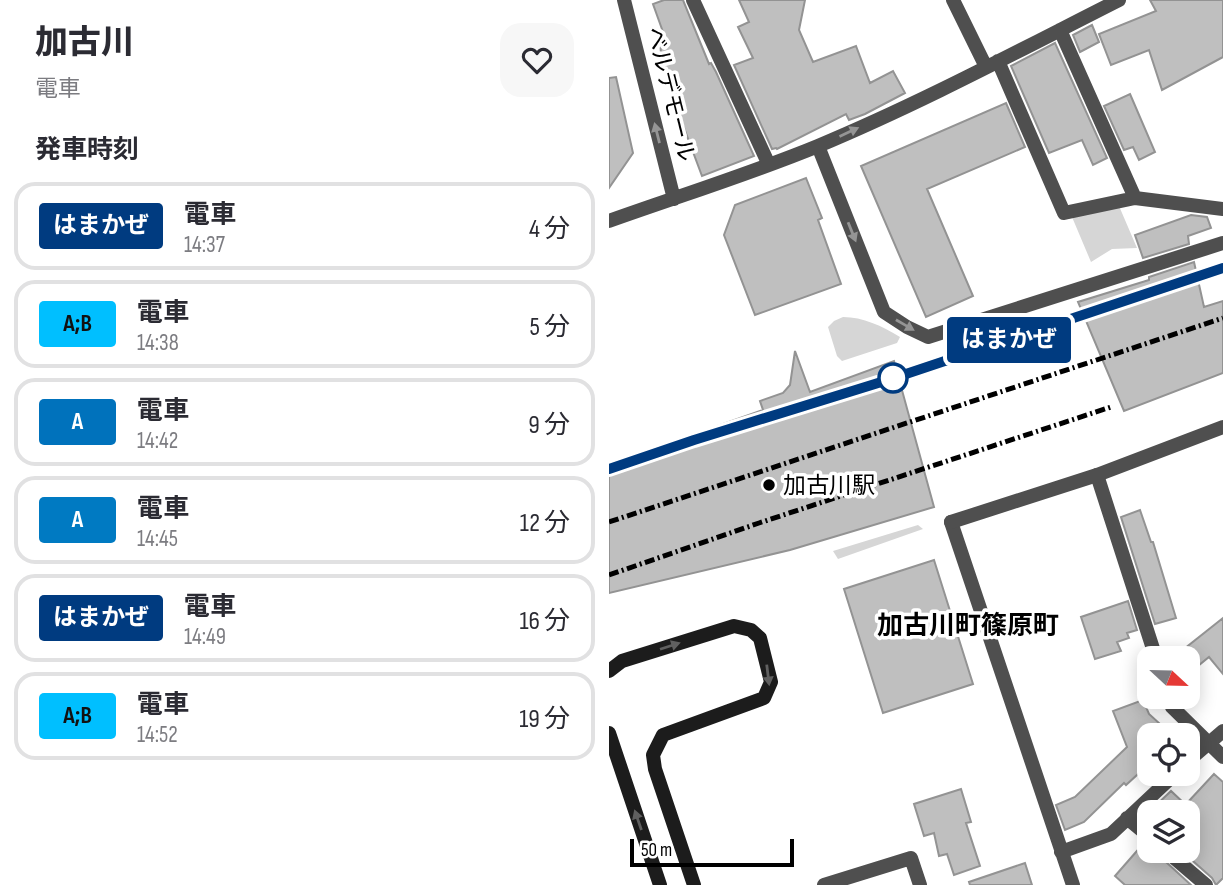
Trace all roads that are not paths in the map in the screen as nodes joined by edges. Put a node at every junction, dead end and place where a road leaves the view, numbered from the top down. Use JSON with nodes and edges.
{"nodes":[{"id":1,"x":640,"y":0,"type":"edge"},
{"id":2,"x":693,"y":0,"type":"edge"},
{"id":3,"x":953,"y":0,"type":"edge"},
{"id":4,"x":1119,"y":0,"type":"edge"},
{"id":5,"x":625,"y":3,"type":"edge"},
{"id":6,"x":1060,"y":30,"type":"junction"},
{"id":7,"x":992,"y":64,"type":"junction"},
{"id":8,"x":818,"y":146,"type":"junction"},
{"id":9,"x":769,"y":164,"type":"junction"},
{"id":10,"x":1135,"y":198,"type":"junction"},
{"id":11,"x":674,"y":200,"type":"junction"},
{"id":12,"x":1223,"y":209,"type":"edge"},
{"id":13,"x":609,"y":221,"type":"edge"},
{"id":14,"x":1223,"y":243,"type":"edge"},
{"id":15,"x":1223,"y":427,"type":"edge"},
{"id":16,"x":1097,"y":475,"type":"junction"},
{"id":17,"x":1152,"y":646,"type":"edge"},
{"id":18,"x":609,"y":671,"type":"edge"},
{"id":19,"x":1173,"y":709,"type":"edge"},
{"id":20,"x":1223,"y":731,"type":"edge"},
{"id":21,"x":609,"y":733,"type":"edge"},
{"id":22,"x":1208,"y":743,"type":"junction"},
{"id":23,"x":1200,"y":750,"type":"edge"},
{"id":24,"x":1223,"y":757,"type":"edge"},
{"id":25,"x":1162,"y":786,"type":"edge"},
{"id":26,"x":1127,"y":818,"type":"junction"},
{"id":27,"x":1137,"y":826,"type":"edge"},
{"id":28,"x":1062,"y":852,"type":"junction"},
{"id":29,"x":1180,"y":863,"type":"edge"},
{"id":30,"x":660,"y":885,"type":"edge"},
{"id":31,"x":694,"y":885,"type":"edge"},
{"id":32,"x":824,"y":885,"type":"edge"},
{"id":33,"x":920,"y":885,"type":"edge"},
{"id":34,"x":1073,"y":885,"type":"edge"},
{"id":35,"x":1206,"y":885,"type":"edge"}],
"edges":[{"from":1,"to":5,"type":"street"},
{"from":2,"to":9,"type":"street"},
{"from":3,"to":7,"type":"street"},
{"from":4,"to":6,"type":"street"},
{"from":11,"to":5,"type":"street","name":"ベルデモール","one_way":true},
{"from":6,"to":7,"type":"street"},
{"from":6,"to":10,"type":"street"},
{"from":8,"to":7,"type":"street","one_way":true},
{"from":7,"to":10,"type":"street"},
{"from":8,"to":9,"type":"street"},
{"from":8,"to":14,"type":"street","one_way":true},
{"from":9,"to":11,"type":"street"},
{"from":10,"to":12,"type":"street"},
{"from":11,"to":13,"type":"street"},
{"from":15,"to":16,"type":"street"},
{"from":16,"to":17,"type":"street"},
{"from":16,"to":28,"type":"street"},
{"from":18,"to":31,"type":"main road","one_way":true},
{"from":19,"to":22,"type":"street"},
{"from":20,"to":22,"type":"street"},
{"from":30,"to":21,"type":"main road","one_way":true},
{"from":22,"to":23,"type":"street"},
{"from":22,"to":24,"type":"street"},
{"from":25,"to":26,"type":"street"},
{"from":26,"to":27,"type":"street"},
{"from":26,"to":28,"type":"street"},
{"from":28,"to":34,"type":"street"},
{"from":29,"to":35,"type":"street"},
{"from":32,"to":33,"type":"street"}]}
